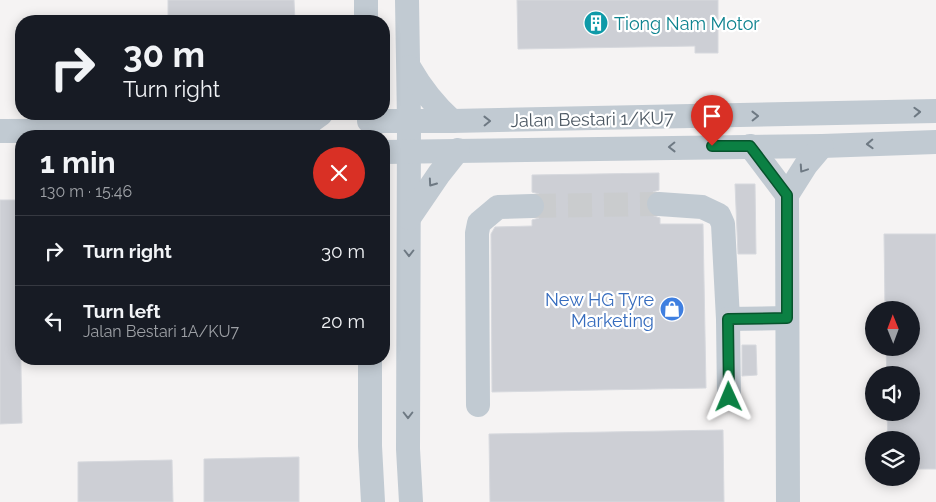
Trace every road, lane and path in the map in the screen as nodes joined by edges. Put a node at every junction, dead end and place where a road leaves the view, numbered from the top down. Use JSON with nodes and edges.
{"nodes":[{"id":1,"x":366,"y":0,"type":"edge"},
{"id":2,"x":407,"y":0,"type":"edge"},
{"id":3,"x":366,"y":15,"type":"edge"},
{"id":4,"x":408,"y":65,"type":"junction"},
{"id":5,"x":936,"y":111,"type":"edge"},
{"id":6,"x":315,"y":120,"type":"edge"},
{"id":7,"x":409,"y":121,"type":"junction"},
{"id":8,"x":452,"y":121,"type":"junction"},
{"id":9,"x":369,"y":124,"type":"edge"},
{"id":10,"x":307,"y":130,"type":"edge"},
{"id":11,"x":0,"y":132,"type":"edge"},
{"id":12,"x":15,"y":132,"type":"edge"},
{"id":13,"x":936,"y":142,"type":"edge"},
{"id":14,"x":750,"y":146,"type":"junction"},
{"id":15,"x":822,"y":146,"type":"junction"},
{"id":16,"x":458,"y":150,"type":"junction"},
{"id":17,"x":390,"y":152,"type":"edge"},
{"id":18,"x":408,"y":152,"type":"junction"},
{"id":19,"x":787,"y":195,"type":"junction"},
{"id":20,"x":659,"y":204,"type":"tunnel mouth"},
{"id":21,"x":532,"y":206,"type":"tunnel mouth"},
{"id":22,"x":410,"y":218,"type":"junction"},
{"id":23,"x":787,"y":318,"type":"junction"},
{"id":24,"x":728,"y":319,"type":"junction"},
{"id":25,"x":370,"y":365,"type":"edge"},
{"id":26,"x":729,"y":397,"type":"dead end"},
{"id":27,"x":478,"y":405,"type":"dead end"},
{"id":28,"x":372,"y":502,"type":"edge"},
{"id":29,"x":411,"y":502,"type":"edge"},
{"id":30,"x":788,"y":502,"type":"edge"}],
"edges":[{"from":1,"to":3,"type":"street"},
{"from":2,"to":4,"type":"street"},
{"from":4,"to":7,"type":"street"},
{"from":4,"to":8,"type":"street"},
{"from":8,"to":5,"type":"street","name":"Jalan Bestari 1/KU7","one_way":true},
{"from":6,"to":10,"type":"street"},
{"from":7,"to":8,"type":"street","name":"Jalan Bestari 1/KU7"},
{"from":7,"to":9,"type":"street","name":"Jalan Bestari 1/KU7"},
{"from":7,"to":18,"type":"street"},
{"from":11,"to":12,"type":"street"},
{"from":13,"to":15,"type":"street","name":"Jalan Bestari 1/KU7","one_way":true},
{"from":14,"to":15,"type":"street","name":"Jalan Bestari 1/KU7"},
{"from":14,"to":16,"type":"street","name":"Jalan Bestari 1/KU7","one_way":true},
{"from":14,"to":19,"type":"street"},
{"from":15,"to":19,"type":"street","one_way":true},
{"from":16,"to":18,"type":"street","name":"Jalan Bestari 1/KU7"},
{"from":16,"to":22,"type":"street","one_way":true},
{"from":17,"to":18,"type":"street","name":"Jalan Bestari 1/KU7"},
{"from":18,"to":22,"type":"street"},
{"from":19,"to":23,"type":"street"},
{"from":20,"to":24,"type":"street"},
{"from":21,"to":27,"type":"street"},
{"from":22,"to":29,"type":"street","one_way":true},
{"from":23,"to":24,"type":"street"},
{"from":23,"to":30,"type":"street"},
{"from":24,"to":26,"type":"street"},
{"from":25,"to":28,"type":"street"}]}
